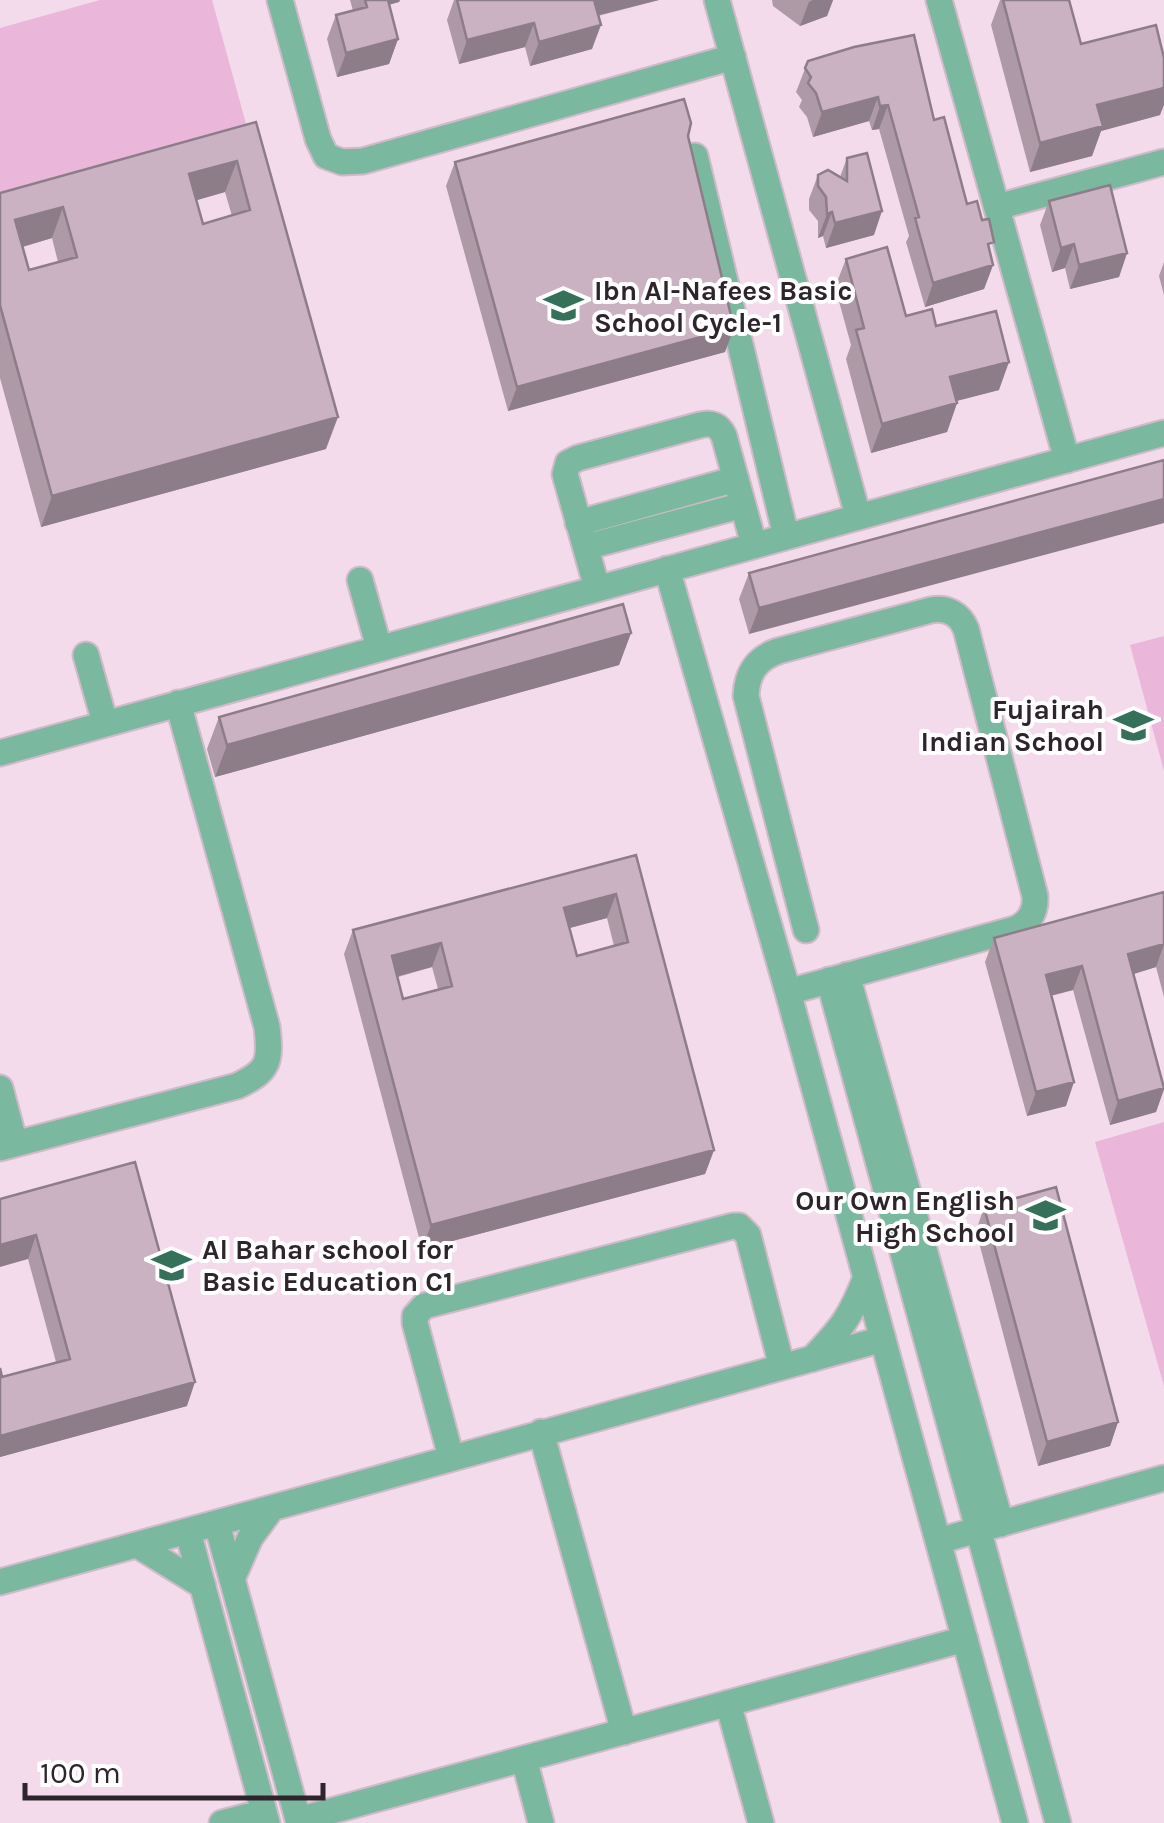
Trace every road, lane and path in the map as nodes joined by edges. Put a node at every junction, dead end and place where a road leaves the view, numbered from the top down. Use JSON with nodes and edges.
{"nodes":[{"id":1,"x":280,"y":0,"type":"edge"},
{"id":2,"x":718,"y":0,"type":"edge"},
{"id":3,"x":939,"y":0,"type":"edge"},
{"id":4,"x":733,"y":57,"type":"junction"},
{"id":5,"x":695,"y":156,"type":"edge"},
{"id":6,"x":1164,"y":162,"type":"edge"},
{"id":7,"x":996,"y":207,"type":"junction"},
{"id":8,"x":1164,"y":433,"type":"edge"},
{"id":9,"x":1066,"y":460,"type":"junction"},
{"id":10,"x":736,"y":479,"type":"junction"},
{"id":11,"x":743,"y":505,"type":"junction"},
{"id":12,"x":858,"y":516,"type":"junction"},
{"id":13,"x":582,"y":535,"type":"junction"},
{"id":14,"x":786,"y":536,"type":"junction"},
{"id":15,"x":754,"y":545,"type":"junction"},
{"id":16,"x":667,"y":569,"type":"junction"},
{"id":17,"x":360,"y":580,"type":"dead end"},
{"id":18,"x":597,"y":588,"type":"junction"},
{"id":19,"x":380,"y":648,"type":"junction"},
{"id":20,"x":86,"y":656,"type":"dead end"},
{"id":21,"x":178,"y":703,"type":"junction"},
{"id":22,"x":750,"y":710,"type":"junction"},
{"id":23,"x":710,"y":719,"type":"junction"},
{"id":24,"x":105,"y":724,"type":"junction"},
{"id":25,"x":0,"y":752,"type":"edge"},
{"id":26,"x":806,"y":930,"type":"dead end"},
{"id":27,"x":838,"y":978,"type":"junction"},
{"id":28,"x":788,"y":992,"type":"junction"},
{"id":29,"x":0,"y":1088,"type":"edge"},
{"id":30,"x":8,"y":1146,"type":"edge"},
{"id":31,"x":890,"y":1166,"type":"junction"},
{"id":32,"x":839,"y":1180,"type":"junction"},
{"id":33,"x":866,"y":1276,"type":"junction"},
{"id":34,"x":883,"y":1339,"type":"junction"},
{"id":35,"x":812,"y":1359,"type":"junction"},
{"id":36,"x":782,"y":1367,"type":"junction"},
{"id":37,"x":900,"y":1400,"type":"junction"},
{"id":38,"x":541,"y":1432,"type":"junction"},
{"id":39,"x":451,"y":1457,"type":"junction"},
{"id":40,"x":1164,"y":1478,"type":"edge"},
{"id":41,"x":272,"y":1508,"type":"junction"},
{"id":42,"x":218,"y":1524,"type":"junction"},
{"id":43,"x":990,"y":1527,"type":"junction"},
{"id":44,"x":188,"y":1532,"type":"junction"},
{"id":45,"x":938,"y":1542,"type":"junction"},
{"id":46,"x":136,"y":1545,"type":"junction"},
{"id":47,"x":232,"y":1579,"type":"junction"},
{"id":48,"x":0,"y":1582,"type":"edge"},
{"id":49,"x":202,"y":1586,"type":"junction"},
{"id":50,"x":1010,"y":1644,"type":"junction"},
{"id":51,"x":967,"y":1648,"type":"junction"},
{"id":52,"x":728,"y":1703,"type":"junction"},
{"id":53,"x":1033,"y":1730,"type":"junction"},
{"id":54,"x":624,"y":1732,"type":"junction"},
{"id":55,"x":993,"y":1741,"type":"junction"},
{"id":56,"x":524,"y":1759,"type":"junction"},
{"id":57,"x":1049,"y":1790,"type":"junction"},
{"id":58,"x":1012,"y":1812,"type":"edge"},
{"id":59,"x":266,"y":1817,"type":"edge"},
{"id":60,"x":298,"y":1822,"type":"edge"},
{"id":61,"x":222,"y":1823,"type":"edge"},
{"id":62,"x":541,"y":1823,"type":"edge"},
{"id":63,"x":760,"y":1823,"type":"edge"},
{"id":64,"x":1058,"y":1823,"type":"edge"}],
"edges":[{"from":1,"to":4,"type":"street"},
{"from":2,"to":4,"type":"street"},
{"from":3,"to":7,"type":"street"},
{"from":4,"to":12,"type":"street"},
{"from":5,"to":14,"type":"street"},
{"from":6,"to":7,"type":"street"},
{"from":7,"to":9,"type":"street"},
{"from":8,"to":9,"type":"street"},
{"from":9,"to":12,"type":"street"},
{"from":10,"to":11,"type":"street"},
{"from":10,"to":13,"type":"street"},
{"from":10,"to":13,"type":"street"},
{"from":11,"to":13,"type":"street"},
{"from":11,"to":15,"type":"street"},
{"from":12,"to":14,"type":"street"},
{"from":13,"to":18,"type":"street"},
{"from":14,"to":15,"type":"street"},
{"from":15,"to":16,"type":"street"},
{"from":16,"to":18,"type":"street"},
{"from":16,"to":23,"type":"street"},
{"from":17,"to":19,"type":"street"},
{"from":18,"to":19,"type":"street"},
{"from":19,"to":21,"type":"street"},
{"from":20,"to":24,"type":"street"},
{"from":21,"to":24,"type":"street"},
{"from":21,"to":30,"type":"street"},
{"from":22,"to":23,"type":"street"},
{"from":22,"to":26,"type":"street"},
{"from":22,"to":27,"type":"street"},
{"from":23,"to":28,"type":"street"},
{"from":24,"to":25,"type":"street"},
{"from":27,"to":28,"type":"street"},
{"from":27,"to":31,"type":"street"},
{"from":28,"to":32,"type":"street"},
{"from":29,"to":30,"type":"street"},
{"from":31,"to":32,"type":"street"},
{"from":31,"to":43,"type":"street"},
{"from":32,"to":33,"type":"street"},
{"from":33,"to":34,"type":"street"},
{"from":33,"to":35,"type":"street"},
{"from":34,"to":35,"type":"street"},
{"from":34,"to":37,"type":"street"},
{"from":35,"to":36,"type":"street"},
{"from":35,"to":37,"type":"street"},
{"from":36,"to":38,"type":"street"},
{"from":36,"to":39,"type":"street"},
{"from":37,"to":45,"type":"street"},
{"from":38,"to":39,"type":"street"},
{"from":38,"to":54,"type":"street"},
{"from":39,"to":41,"type":"street"},
{"from":40,"to":43,"type":"street"},
{"from":41,"to":42,"type":"street"},
{"from":41,"to":47,"type":"street"},
{"from":42,"to":44,"type":"street"},
{"from":42,"to":47,"type":"street"},
{"from":43,"to":45,"type":"street"},
{"from":43,"to":50,"type":"street"},
{"from":44,"to":46,"type":"street"},
{"from":44,"to":49,"type":"street"},
{"from":45,"to":51,"type":"street"},
{"from":46,"to":48,"type":"street"},
{"from":46,"to":49,"type":"street"},
{"from":47,"to":60,"type":"street"},
{"from":49,"to":59,"type":"street"},
{"from":50,"to":51,"type":"street"},
{"from":50,"to":53,"type":"street"},
{"from":51,"to":52,"type":"street"},
{"from":51,"to":55,"type":"street"},
{"from":52,"to":54,"type":"street"},
{"from":52,"to":63,"type":"street"},
{"from":53,"to":55,"type":"street"},
{"from":53,"to":57,"type":"street"},
{"from":54,"to":56,"type":"street"},
{"from":55,"to":58,"type":"street"},
{"from":56,"to":60,"type":"street"},
{"from":56,"to":62,"type":"street"},
{"from":57,"to":58,"type":"street"},
{"from":57,"to":64,"type":"street"},
{"from":59,"to":61,"type":"street"}]}
